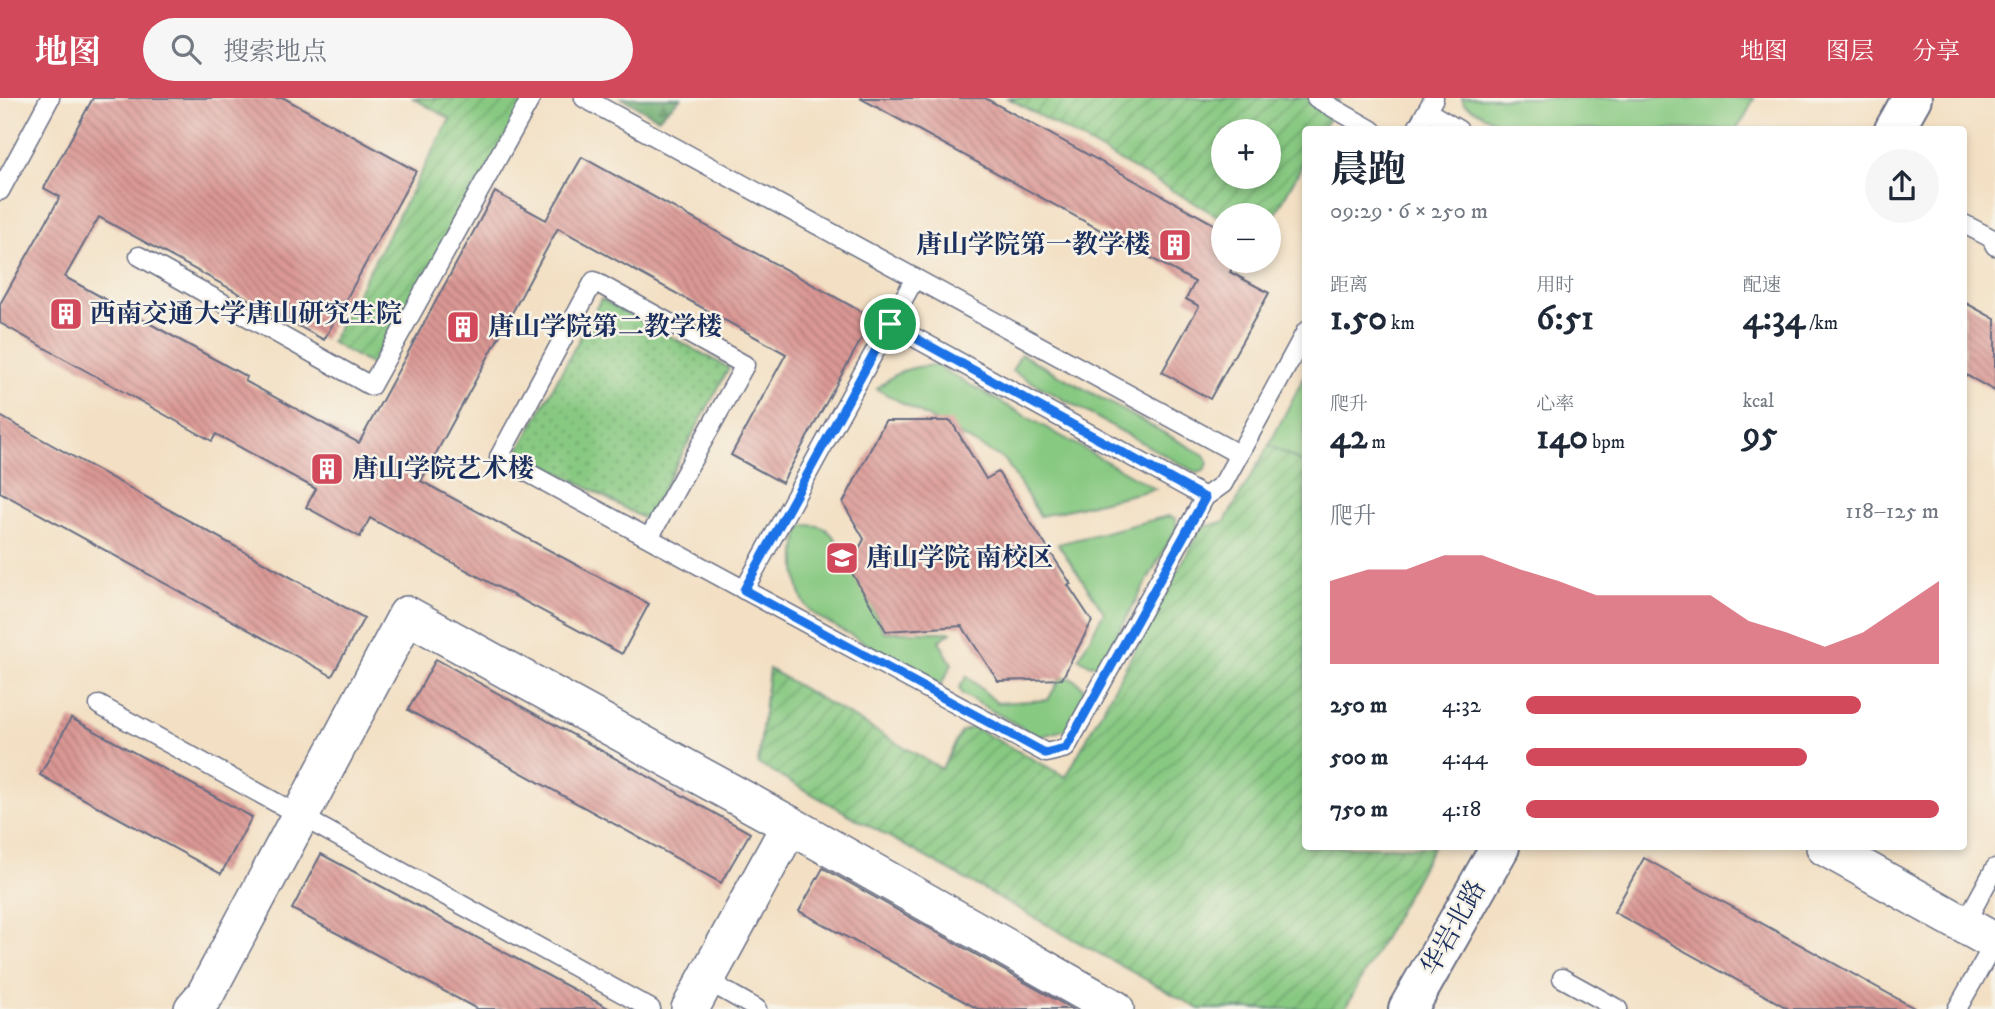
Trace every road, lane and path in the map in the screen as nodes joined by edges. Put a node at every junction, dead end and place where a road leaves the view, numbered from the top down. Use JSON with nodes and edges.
{"nodes":[{"id":1,"x":50,"y":98,"type":"edge"},
{"id":2,"x":531,"y":98,"type":"edge"},
{"id":3,"x":584,"y":98,"type":"edge"},
{"id":4,"x":1316,"y":98,"type":"edge"},
{"id":5,"x":1912,"y":98,"type":"edge"},
{"id":6,"x":1430,"y":105,"type":"edge"},
{"id":7,"x":1365,"y":126,"type":"edge"},
{"id":8,"x":1418,"y":126,"type":"edge"},
{"id":9,"x":1454,"y":126,"type":"edge"},
{"id":10,"x":1896,"y":126,"type":"edge"},
{"id":11,"x":5,"y":168,"type":"edge"},
{"id":12,"x":0,"y":191,"type":"edge"},
{"id":13,"x":1967,"y":227,"type":"edge"},
{"id":14,"x":1995,"y":246,"type":"edge"},
{"id":15,"x":138,"y":256,"type":"dead end"},
{"id":16,"x":915,"y":278,"type":"junction"},
{"id":17,"x":890,"y":324,"type":"junction"},
{"id":18,"x":1302,"y":338,"type":"edge"},
{"id":19,"x":1238,"y":454,"type":"junction"},
{"id":20,"x":1205,"y":498,"type":"junction"},
{"id":21,"x":649,"y":538,"type":"junction"},
{"id":22,"x":744,"y":590,"type":"junction"},
{"id":23,"x":99,"y":705,"type":"dead end"},
{"id":24,"x":300,"y":817,"type":"junction"},
{"id":25,"x":790,"y":825,"type":"junction"},
{"id":26,"x":1498,"y":850,"type":"edge"},
{"id":27,"x":1830,"y":850,"type":"edge"},
{"id":28,"x":1995,"y":869,"type":"edge"},
{"id":29,"x":1964,"y":925,"type":"junction"},
{"id":30,"x":1995,"y":942,"type":"edge"},
{"id":31,"x":1562,"y":978,"type":"dead end"},
{"id":32,"x":698,"y":995,"type":"edge"},
{"id":33,"x":193,"y":1009,"type":"edge"},
{"id":34,"x":651,"y":1009,"type":"edge"},
{"id":35,"x":757,"y":1009,"type":"edge"},
{"id":36,"x":1115,"y":1009,"type":"edge"},
{"id":37,"x":1408,"y":1009,"type":"edge"},
{"id":38,"x":1618,"y":1009,"type":"edge"},
{"id":39,"x":1957,"y":1009,"type":"edge"}],
"edges":[{"from":1,"to":11,"type":"lane"},
{"from":2,"to":15,"type":"lane"},
{"from":3,"to":16,"type":"lane"},
{"from":4,"to":7,"type":"lane"},
{"from":5,"to":10,"type":"street"},
{"from":6,"to":8,"type":"lane"},
{"from":6,"to":9,"type":"lane"},
{"from":11,"to":12,"type":"lane"},
{"from":13,"to":14,"type":"lane"},
{"from":16,"to":17,"type":"lane"},
{"from":16,"to":19,"type":"lane"},
{"from":17,"to":20,"type":"lane"},
{"from":17,"to":22,"type":"lane"},
{"from":18,"to":19,"type":"lane"},
{"from":19,"to":20,"type":"lane"},
{"from":20,"to":22,"type":"lane"},
{"from":21,"to":21,"type":"lane"},
{"from":21,"to":22,"type":"lane"},
{"from":23,"to":24,"type":"lane"},
{"from":24,"to":25,"type":"street"},
{"from":24,"to":33,"type":"street"},
{"from":24,"to":34,"type":"lane"},
{"from":25,"to":32,"type":"street"},
{"from":25,"to":36,"type":"street"},
{"from":26,"to":37,"type":"street","name":"华岩北路"},
{"from":27,"to":29,"type":"street"},
{"from":28,"to":29,"type":"lane"},
{"from":29,"to":30,"type":"street"},
{"from":30,"to":39,"type":"lane"},
{"from":31,"to":38,"type":"lane"},
{"from":32,"to":35,"type":"lane"}]}
